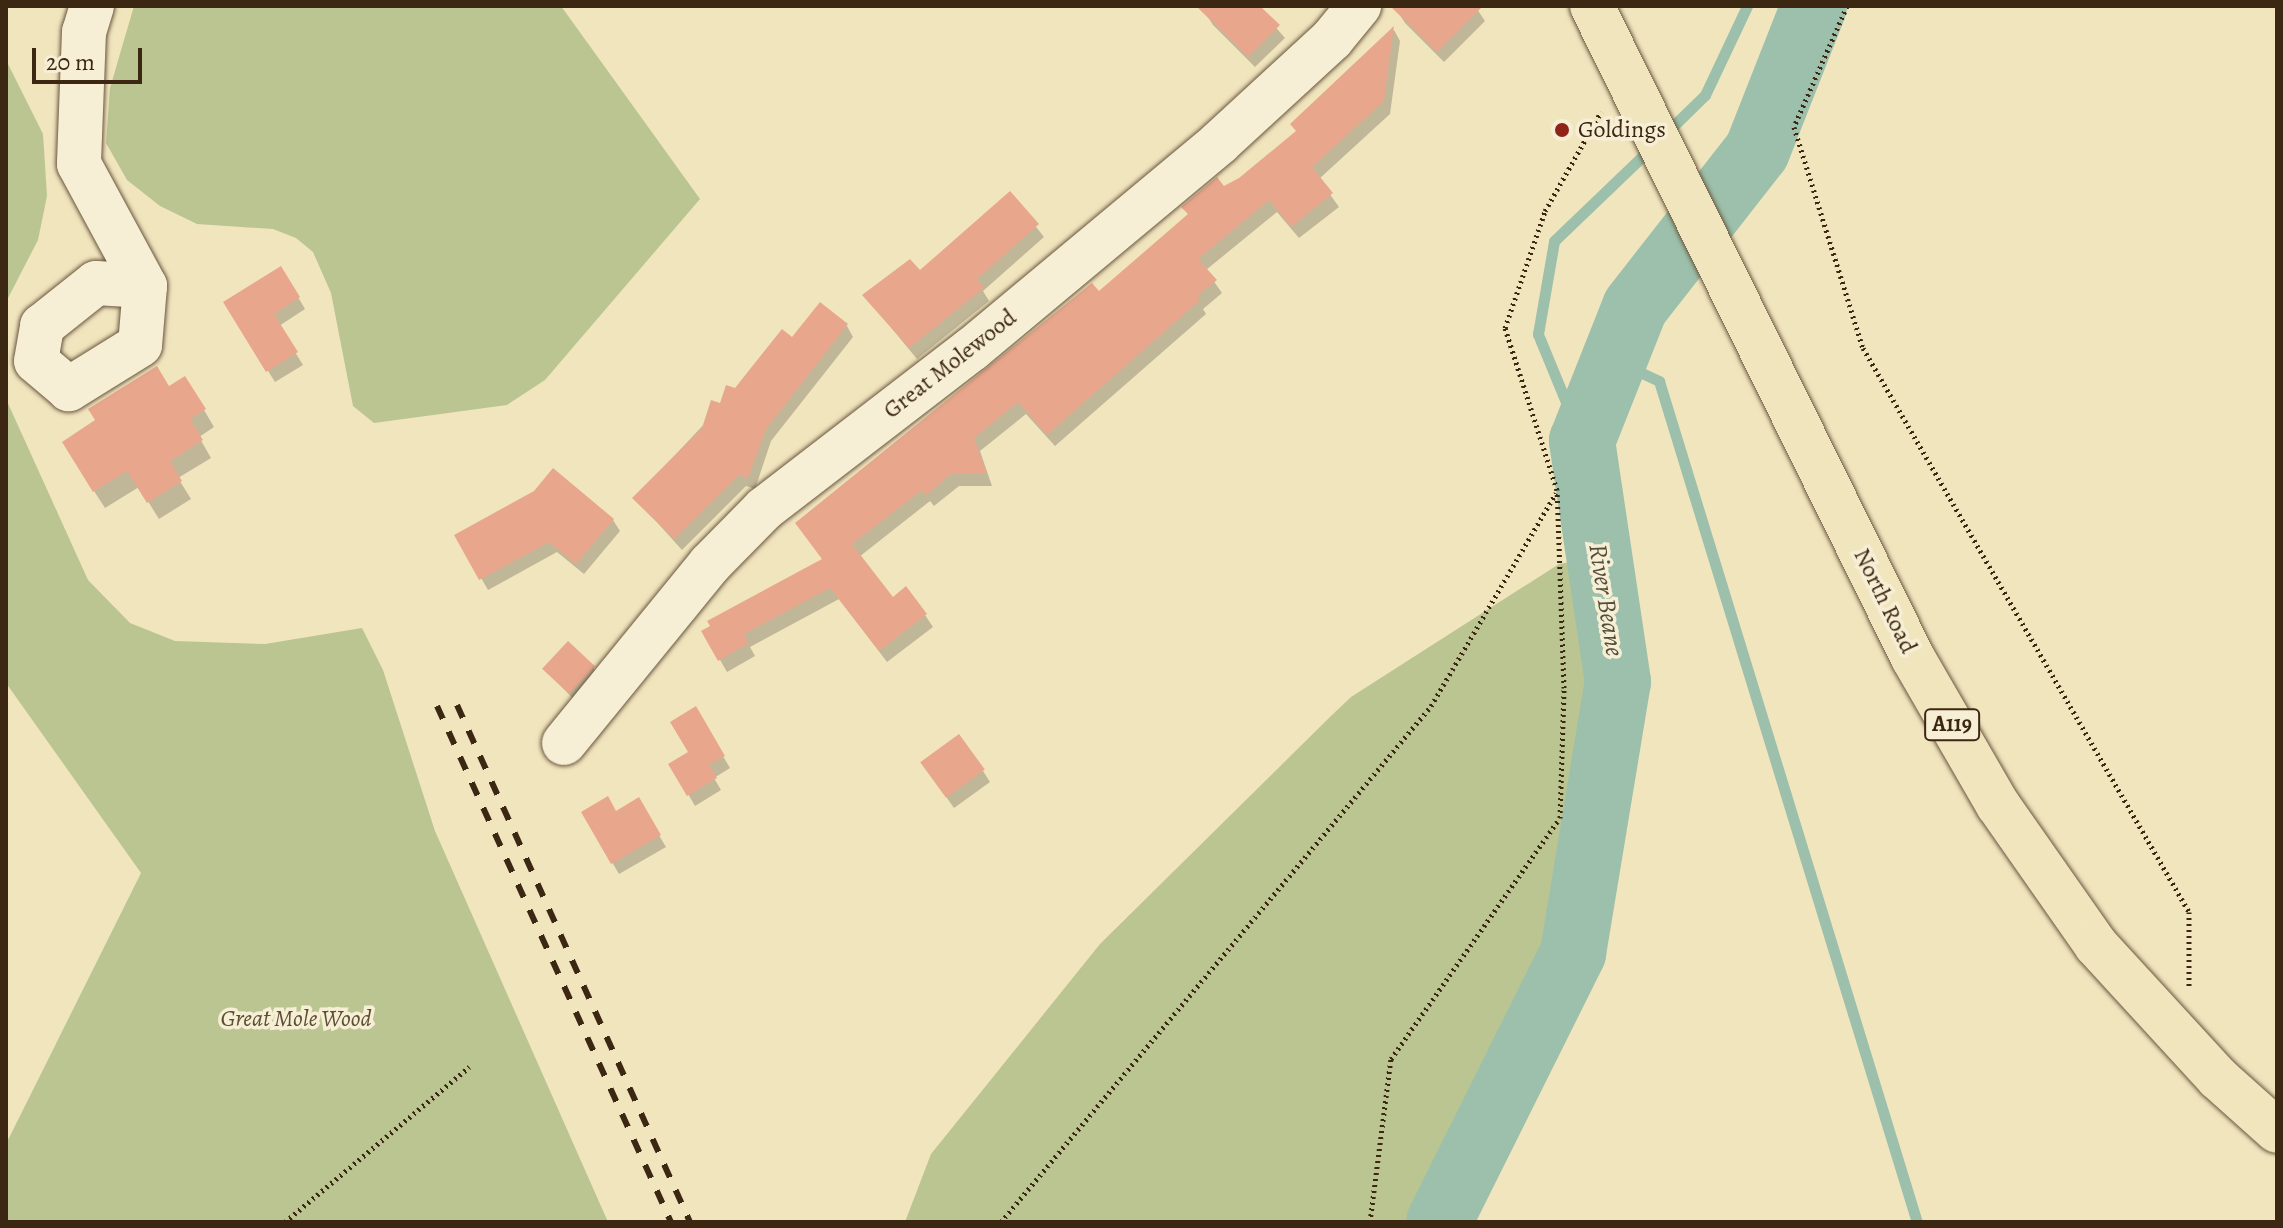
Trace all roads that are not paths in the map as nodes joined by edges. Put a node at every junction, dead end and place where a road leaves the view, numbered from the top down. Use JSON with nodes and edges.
{"nodes":[{"id":1,"x":92,"y":6,"type":"edge"},
{"id":2,"x":1359,"y":6,"type":"edge"},
{"id":3,"x":1592,"y":6,"type":"edge"},
{"id":4,"x":145,"y":286,"type":"dead end"},
{"id":5,"x":564,"y":743,"type":"dead end"},
{"id":6,"x":2277,"y":1131,"type":"edge"}],
"edges":[{"from":1,"to":4,"type":"street"},
{"from":2,"to":5,"type":"street","name":"Great Molewood"},
{"from":3,"to":6,"type":"main road","name":"North Road","number":"A119"}]}
